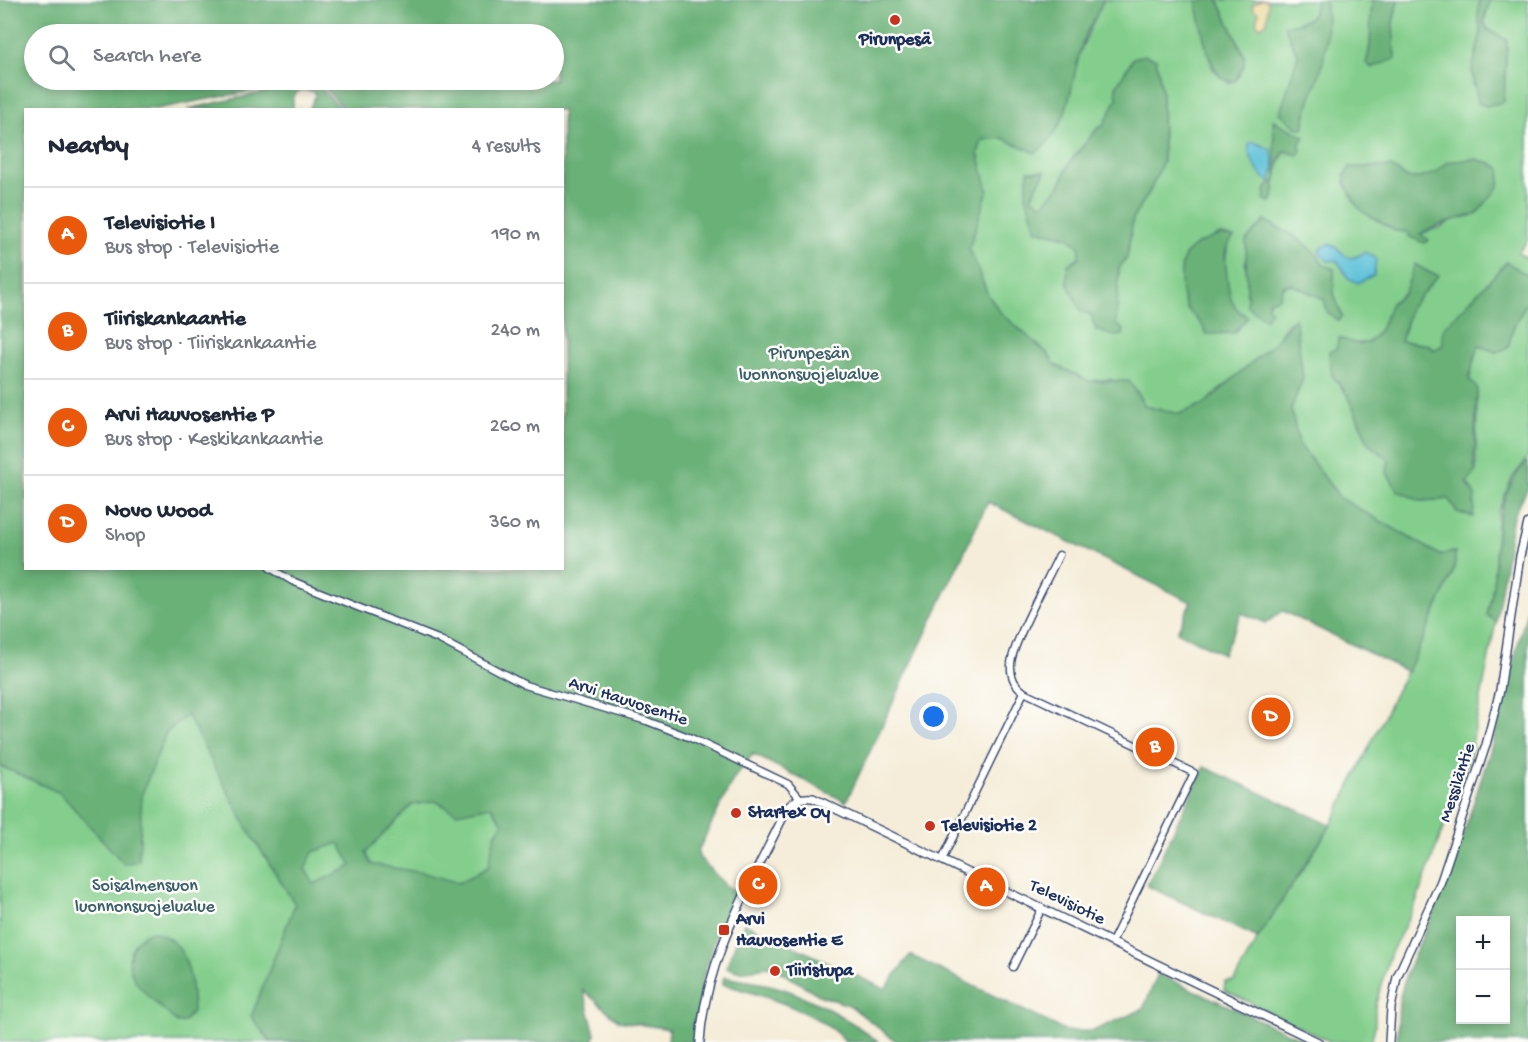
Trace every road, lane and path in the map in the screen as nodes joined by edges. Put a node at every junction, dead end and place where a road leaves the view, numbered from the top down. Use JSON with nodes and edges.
{"nodes":[{"id":1,"x":1528,"y":523,"type":"edge"},
{"id":2,"x":1059,"y":555,"type":"dead end"},
{"id":3,"x":273,"y":570,"type":"edge"},
{"id":4,"x":1024,"y":692,"type":"junction"},
{"id":5,"x":800,"y":798,"type":"junction"},
{"id":6,"x":942,"y":860,"type":"junction"},
{"id":7,"x":1042,"y":908,"type":"junction"},
{"id":8,"x":1113,"y":942,"type":"junction"},
{"id":9,"x":1013,"y":967,"type":"dead end"},
{"id":10,"x":700,"y":1042,"type":"edge"},
{"id":11,"x":1318,"y":1042,"type":"edge"},
{"id":12,"x":1389,"y":1042,"type":"edge"}],
"edges":[{"from":1,"to":12,"type":"street","name":"Messiläntie"},
{"from":2,"to":4,"type":"street"},
{"from":3,"to":5,"type":"street","name":"Arvi Hauvosentie"},
{"from":4,"to":6,"type":"street"},
{"from":4,"to":8,"type":"street"},
{"from":5,"to":6,"type":"street","name":"Televisiotie"},
{"from":5,"to":10,"type":"street"},
{"from":6,"to":7,"type":"street","name":"Televisiotie"},
{"from":7,"to":8,"type":"street","name":"Televisiotie"},
{"from":7,"to":9,"type":"street"},
{"from":8,"to":11,"type":"street","name":"Televisiotie"}]}
